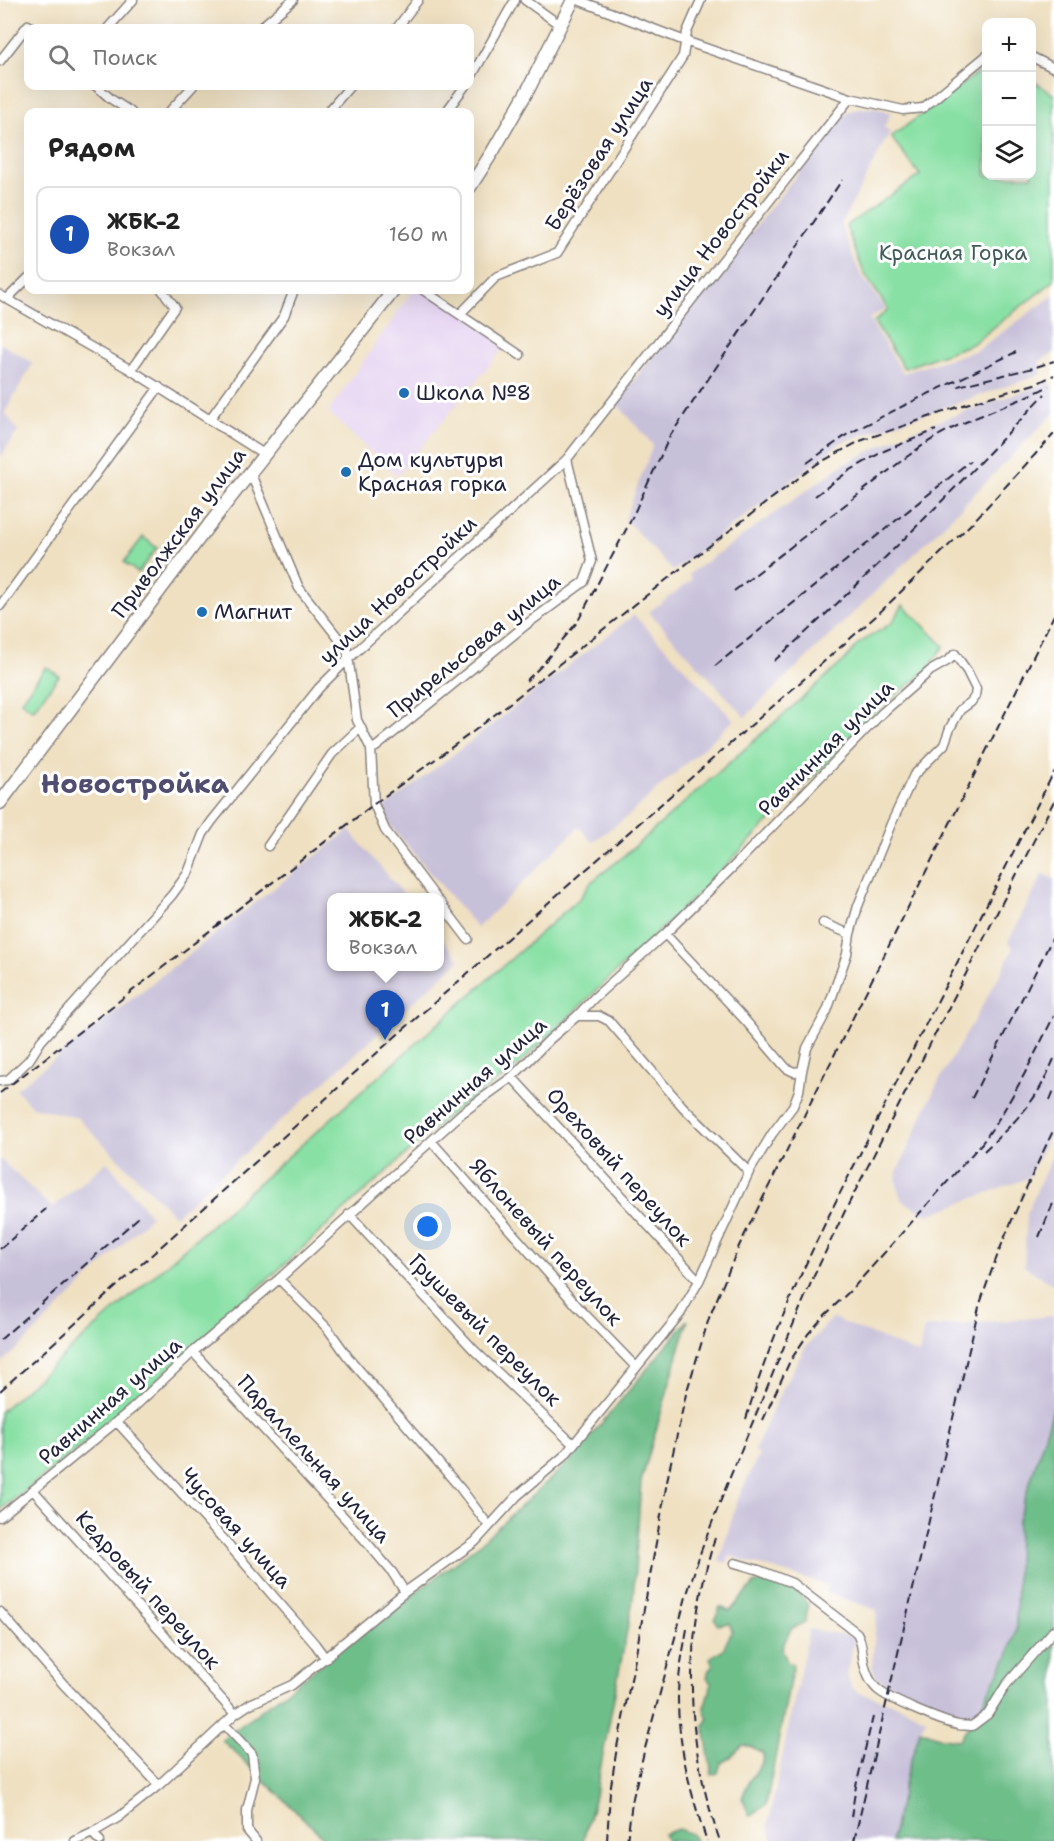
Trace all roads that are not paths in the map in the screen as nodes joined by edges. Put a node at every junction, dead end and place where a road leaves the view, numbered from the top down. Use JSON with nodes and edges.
{"nodes":[{"id":1,"x":133,"y":0,"type":"edge"},
{"id":2,"x":293,"y":0,"type":"edge"},
{"id":3,"x":418,"y":0,"type":"edge"},
{"id":4,"x":515,"y":0,"type":"edge"},
{"id":5,"x":525,"y":0,"type":"edge"},
{"id":6,"x":573,"y":0,"type":"edge"},
{"id":7,"x":578,"y":0,"type":"edge"},
{"id":8,"x":701,"y":0,"type":"edge"},
{"id":9,"x":112,"y":24,"type":"edge"},
{"id":10,"x":265,"y":24,"type":"edge"},
{"id":11,"x":400,"y":24,"type":"edge"},
{"id":12,"x":560,"y":25,"type":"junction"},
{"id":13,"x":24,"y":30,"type":"edge"},
{"id":14,"x":685,"y":41,"type":"junction"},
{"id":15,"x":1036,"y":59,"type":"edge"},
{"id":16,"x":982,"y":60,"type":"edge"},
{"id":17,"x":0,"y":61,"type":"edge"},
{"id":18,"x":1054,"y":68,"type":"edge"},
{"id":19,"x":474,"y":72,"type":"edge"},
{"id":20,"x":101,"y":90,"type":"edge"},
{"id":21,"x":190,"y":90,"type":"edge"},
{"id":22,"x":347,"y":90,"type":"edge"},
{"id":23,"x":462,"y":90,"type":"edge"},
{"id":24,"x":850,"y":98,"type":"junction"},
{"id":25,"x":125,"y":108,"type":"edge"},
{"id":26,"x":173,"y":108,"type":"edge"},
{"id":27,"x":331,"y":108,"type":"edge"},
{"id":28,"x":449,"y":108,"type":"edge"},
{"id":29,"x":474,"y":181,"type":"edge"},
{"id":30,"x":24,"y":281,"type":"edge"},
{"id":31,"x":165,"y":294,"type":"edge"},
{"id":32,"x":292,"y":294,"type":"edge"},
{"id":33,"x":391,"y":294,"type":"edge"},
{"id":34,"x":429,"y":294,"type":"edge"},
{"id":35,"x":4,"y":297,"type":"edge"},
{"id":36,"x":460,"y":314,"type":"junction"},
{"id":37,"x":520,"y":356,"type":"dead end"},
{"id":38,"x":131,"y":370,"type":"junction"},
{"id":39,"x":159,"y":387,"type":"junction"},
{"id":40,"x":210,"y":419,"type":"junction"},
{"id":41,"x":264,"y":454,"type":"junction"},
{"id":42,"x":567,"y":459,"type":"junction"},
{"id":43,"x":250,"y":472,"type":"junction"},
{"id":44,"x":0,"y":606,"type":"edge"},
{"id":45,"x":347,"y":660,"type":"junction"},
{"id":46,"x":361,"y":727,"type":"junction"},
{"id":47,"x":371,"y":749,"type":"junction"},
{"id":48,"x":0,"y":803,"type":"edge"},
{"id":49,"x":268,"y":846,"type":"dead end"},
{"id":50,"x":433,"y":893,"type":"edge"},
{"id":51,"x":444,"y":908,"type":"edge"},
{"id":52,"x":824,"y":923,"type":"dead end"},
{"id":53,"x":850,"y":933,"type":"junction"},
{"id":54,"x":664,"y":934,"type":"junction"},
{"id":55,"x":468,"y":939,"type":"dead end"},
{"id":56,"x":577,"y":1016,"type":"junction"},
{"id":57,"x":802,"y":1071,"type":"junction"},
{"id":58,"x":513,"y":1077,"type":"junction"},
{"id":59,"x":0,"y":1081,"type":"edge"},
{"id":60,"x":431,"y":1141,"type":"junction"},
{"id":61,"x":749,"y":1172,"type":"junction"},
{"id":62,"x":349,"y":1214,"type":"junction"},
{"id":63,"x":279,"y":1279,"type":"junction"},
{"id":64,"x":699,"y":1281,"type":"junction"},
{"id":65,"x":193,"y":1352,"type":"junction"},
{"id":66,"x":636,"y":1367,"type":"junction"},
{"id":67,"x":117,"y":1422,"type":"junction"},
{"id":68,"x":573,"y":1444,"type":"junction"},
{"id":69,"x":33,"y":1490,"type":"junction"},
{"id":70,"x":0,"y":1517,"type":"edge"},
{"id":71,"x":489,"y":1526,"type":"junction"},
{"id":72,"x":735,"y":1563,"type":"dead end"},
{"id":73,"x":405,"y":1592,"type":"junction"},
{"id":74,"x":0,"y":1612,"type":"edge"},
{"id":75,"x":1054,"y":1630,"type":"edge"},
{"id":76,"x":326,"y":1659,"type":"junction"},
{"id":77,"x":235,"y":1714,"type":"junction"},
{"id":78,"x":224,"y":1724,"type":"junction"},
{"id":79,"x":159,"y":1785,"type":"junction"},
{"id":80,"x":92,"y":1833,"type":"junction"},
{"id":81,"x":75,"y":1841,"type":"edge"},
{"id":82,"x":100,"y":1841,"type":"edge"},
{"id":83,"x":256,"y":1841,"type":"edge"}],
"edges":[{"from":1,"to":9,"type":"street"},
{"from":2,"to":10,"type":"street"},
{"from":3,"to":11,"type":"street"},
{"from":4,"to":19,"type":"street"},
{"from":5,"to":12,"type":"street"},
{"from":6,"to":12,"type":"main road"},
{"from":7,"to":14,"type":"street"},
{"from":8,"to":14,"type":"street","name":"Берёзовая улица"},
{"from":12,"to":29,"type":"main road"},
{"from":13,"to":17,"type":"street"},
{"from":14,"to":24,"type":"street"},
{"from":14,"to":36,"type":"street","name":"Берёзовая улица"},
{"from":15,"to":18,"type":"street"},
{"from":16,"to":24,"type":"street"},
{"from":20,"to":25,"type":"street"},
{"from":21,"to":26,"type":"street"},
{"from":22,"to":27,"type":"street"},
{"from":23,"to":28,"type":"street"},
{"from":24,"to":42,"type":"street","name":"улица Новостройки"},
{"from":30,"to":35,"type":"street"},
{"from":31,"to":38,"type":"street"},
{"from":32,"to":40,"type":"street"},
{"from":33,"to":41,"type":"main road","name":"Приволжская улица"},
{"from":34,"to":36,"type":"street"},
{"from":35,"to":38,"type":"street"},
{"from":36,"to":37,"type":"street"},
{"from":38,"to":39,"type":"street"},
{"from":39,"to":40,"type":"street"},
{"from":39,"to":44,"type":"street"},
{"from":40,"to":41,"type":"street"},
{"from":41,"to":43,"type":"main road","name":"Приволжская улица"},
{"from":42,"to":45,"type":"street","name":"улица Новостройки"},
{"from":42,"to":47,"type":"street","name":"Прирельсовая улица"},
{"from":43,"to":45,"type":"street"},
{"from":43,"to":48,"type":"main road","name":"Приволжская улица"},
{"from":45,"to":46,"type":"street"},
{"from":45,"to":59,"type":"street","name":"улица Новостройки"},
{"from":46,"to":47,"type":"street"},
{"from":46,"to":49,"type":"street"},
{"from":47,"to":50,"type":"street"},
{"from":51,"to":55,"type":"street"},
{"from":52,"to":53,"type":"street"},
{"from":53,"to":54,"type":"street","name":"Равнинная улица"},
{"from":53,"to":57,"type":"street"},
{"from":54,"to":56,"type":"street","name":"Равнинная улица"},
{"from":54,"to":57,"type":"street"},
{"from":56,"to":58,"type":"street","name":"Равнинная улица"},
{"from":56,"to":61,"type":"street"},
{"from":57,"to":61,"type":"street"},
{"from":58,"to":60,"type":"street","name":"Равнинная улица"},
{"from":58,"to":64,"type":"street","name":"Ореховый переулок"},
{"from":60,"to":62,"type":"street","name":"Равнинная улица"},
{"from":60,"to":66,"type":"street","name":"Яблоневый переулок"},
{"from":61,"to":64,"type":"street"},
{"from":62,"to":63,"type":"street","name":"Равнинная улица"},
{"from":62,"to":68,"type":"street","name":"Грушевый переулок"},
{"from":63,"to":65,"type":"street","name":"Равнинная улица"},
{"from":63,"to":71,"type":"street"},
{"from":64,"to":66,"type":"street"},
{"from":65,"to":67,"type":"street","name":"Равнинная улица"},
{"from":65,"to":73,"type":"street","name":"Параллельная улица"},
{"from":66,"to":68,"type":"street"},
{"from":67,"to":69,"type":"street","name":"Равнинная улица"},
{"from":67,"to":76,"type":"street","name":"Чусовая улица"},
{"from":68,"to":71,"type":"street"},
{"from":69,"to":70,"type":"street","name":"Равнинная улица"},
{"from":69,"to":77,"type":"street","name":"Кедровый переулок"},
{"from":71,"to":73,"type":"street"},
{"from":72,"to":75,"type":"street"},
{"from":73,"to":76,"type":"street"},
{"from":74,"to":79,"type":"street"},
{"from":76,"to":77,"type":"street"},
{"from":77,"to":78,"type":"street"},
{"from":78,"to":79,"type":"street"},
{"from":78,"to":83,"type":"street"},
{"from":79,"to":80,"type":"street"},
{"from":80,"to":81,"type":"street"},
{"from":80,"to":82,"type":"street"}]}
